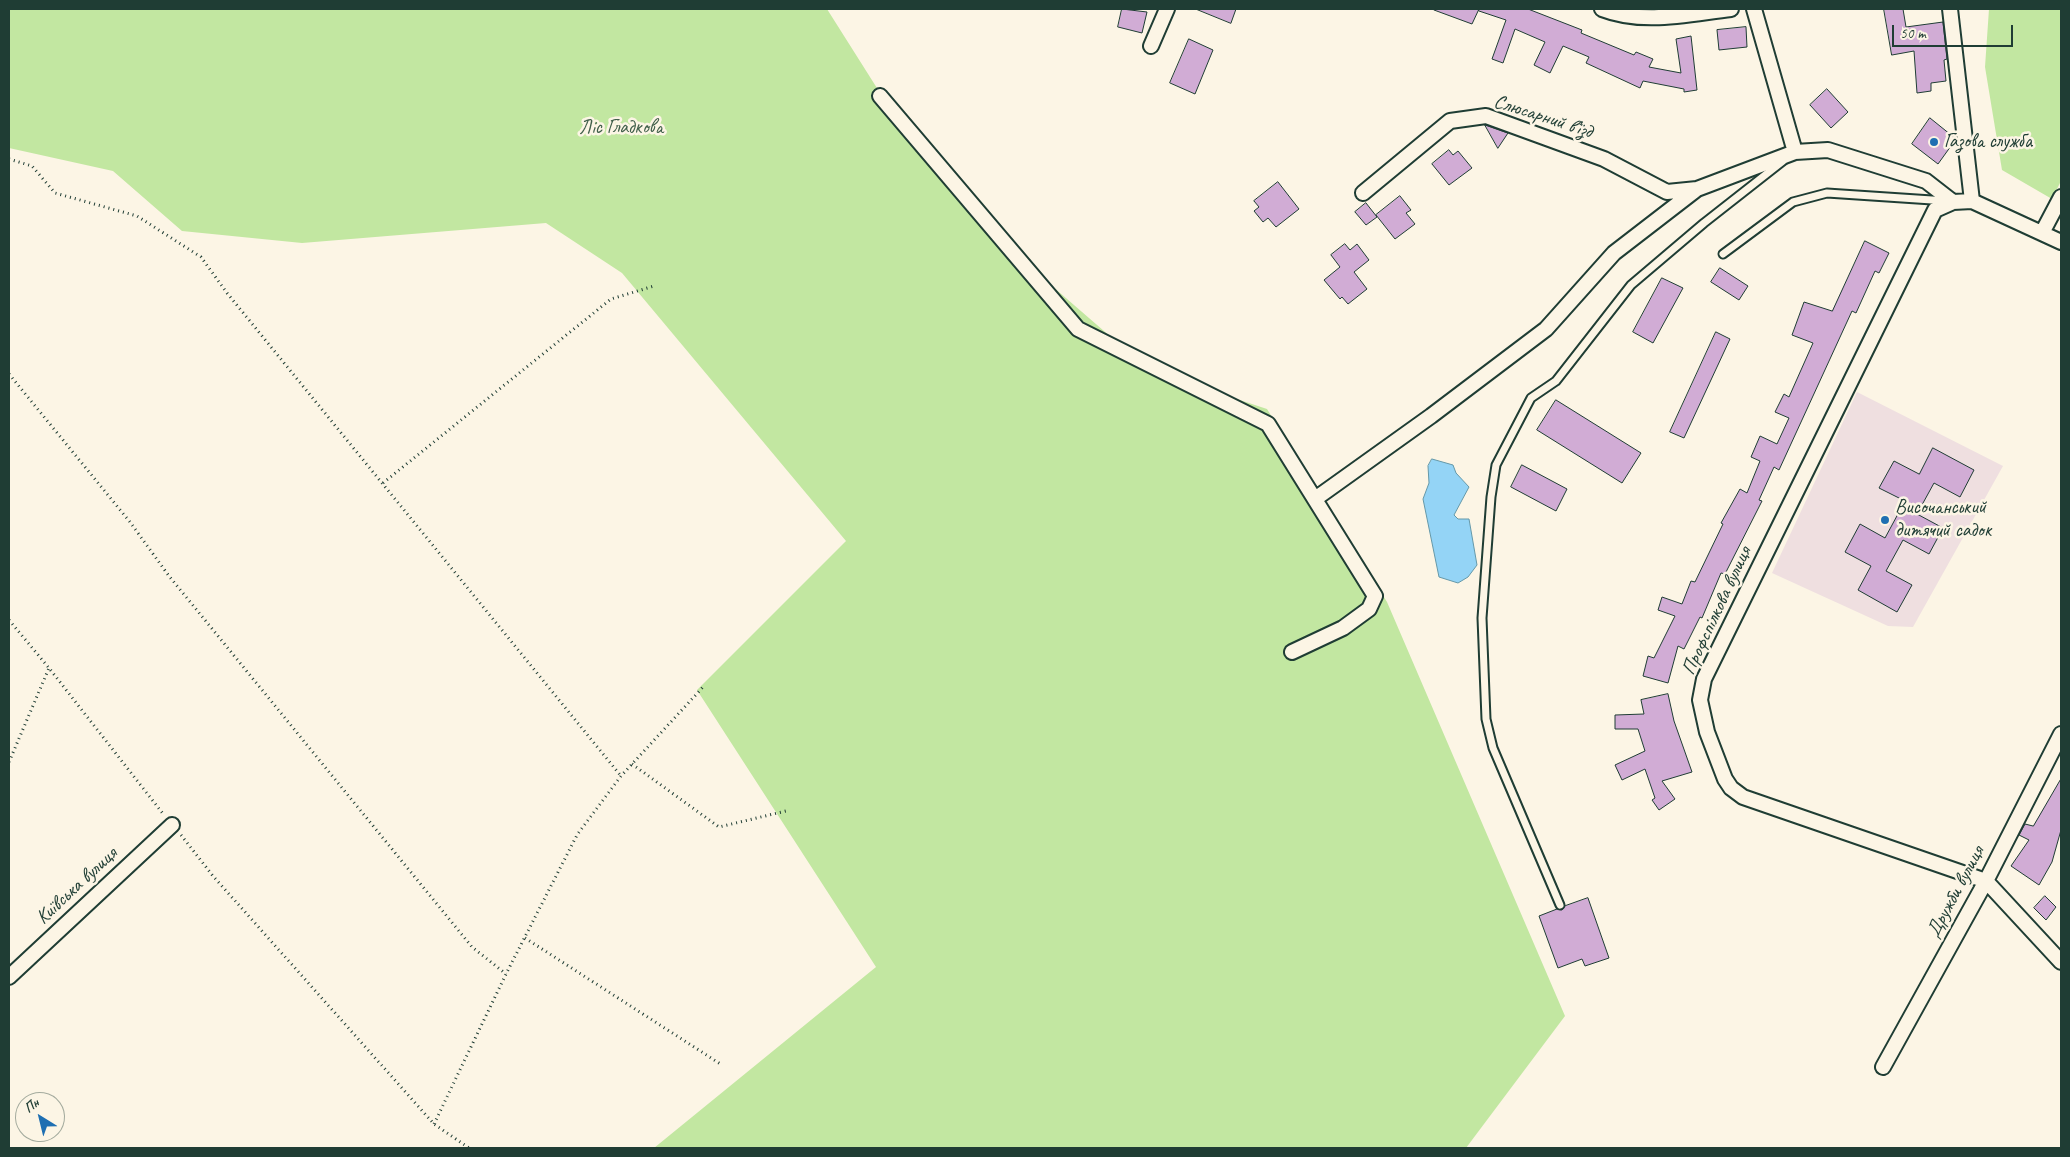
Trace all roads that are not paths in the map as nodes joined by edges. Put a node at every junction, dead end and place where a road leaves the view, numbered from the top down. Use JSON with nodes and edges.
{"nodes":[{"id":1,"x":1166,"y":9,"type":"edge"},
{"id":2,"x":1602,"y":9,"type":"edge"},
{"id":3,"x":1730,"y":9,"type":"edge"},
{"id":4,"x":1754,"y":9,"type":"edge"},
{"id":5,"x":1950,"y":9,"type":"edge"},
{"id":6,"x":1657,"y":14,"type":"edge"},
{"id":7,"x":1151,"y":46,"type":"dead end"},
{"id":8,"x":880,"y":96,"type":"dead end"},
{"id":9,"x":1795,"y":152,"type":"junction"},
{"id":10,"x":1697,"y":189,"type":"junction"},
{"id":11,"x":1363,"y":193,"type":"dead end"},
{"id":12,"x":2061,"y":197,"type":"edge"},
{"id":13,"x":1972,"y":201,"type":"junction"},
{"id":14,"x":1953,"y":202,"type":"junction"},
{"id":15,"x":2042,"y":233,"type":"junction"},
{"id":16,"x":2061,"y":242,"type":"edge"},
{"id":17,"x":1724,"y":254,"type":"dead end"},
{"id":18,"x":1315,"y":499,"type":"junction"},
{"id":19,"x":1292,"y":652,"type":"dead end"},
{"id":20,"x":2061,"y":734,"type":"edge"},
{"id":21,"x":172,"y":825,"type":"road end"},
{"id":22,"x":1986,"y":881,"type":"junction"},
{"id":23,"x":1560,"y":905,"type":"dead end"},
{"id":24,"x":2061,"y":962,"type":"edge"},
{"id":25,"x":9,"y":977,"type":"edge"},
{"id":26,"x":1883,"y":1068,"type":"dead end"}],
"edges":[{"from":1,"to":7,"type":"street"},
{"from":2,"to":6,"type":"street"},
{"from":3,"to":6,"type":"street"},
{"from":4,"to":9,"type":"street"},
{"from":5,"to":13,"type":"street"},
{"from":8,"to":18,"type":"street"},
{"from":9,"to":10,"type":"street"},
{"from":9,"to":14,"type":"street"},
{"from":9,"to":23,"type":"lane"},
{"from":10,"to":11,"type":"street","name":"Слюсарний в’їзд"},
{"from":10,"to":18,"type":"street"},
{"from":12,"to":15,"type":"street"},
{"from":13,"to":14,"type":"street"},
{"from":13,"to":15,"type":"street"},
{"from":14,"to":17,"type":"lane"},
{"from":14,"to":22,"type":"street","name":"Профспілкова вулиця"},
{"from":15,"to":16,"type":"street"},
{"from":18,"to":19,"type":"street"},
{"from":20,"to":22,"type":"street","name":"Дружби вулиця"},
{"from":21,"to":25,"type":"street","name":"Київська вулиця"},
{"from":22,"to":24,"type":"street","name":"Профспілкова вулиця"},
{"from":22,"to":26,"type":"street","name":"Дружби вулиця"}]}
